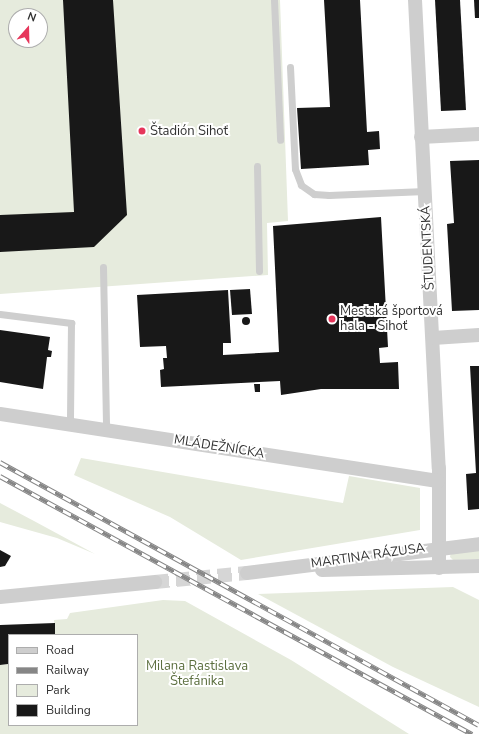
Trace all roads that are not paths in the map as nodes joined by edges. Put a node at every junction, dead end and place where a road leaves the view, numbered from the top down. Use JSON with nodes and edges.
{"nodes":[{"id":1,"x":274,"y":0,"type":"edge"},
{"id":2,"x":415,"y":0,"type":"edge"},
{"id":3,"x":290,"y":67,"type":"dead end"},
{"id":4,"x":479,"y":134,"type":"edge"},
{"id":5,"x":422,"y":138,"type":"junction"},
{"id":6,"x":280,"y":140,"type":"dead end"},
{"id":7,"x":257,"y":166,"type":"dead end"},
{"id":8,"x":425,"y":191,"type":"junction"},
{"id":9,"x":103,"y":267,"type":"dead end"},
{"id":10,"x":259,"y":271,"type":"dead end"},
{"id":11,"x":0,"y":314,"type":"edge"},
{"id":12,"x":479,"y":335,"type":"edge"},
{"id":13,"x":433,"y":338,"type":"junction"},
{"id":14,"x":0,"y":414,"type":"edge"},
{"id":15,"x":70,"y":425,"type":"junction"},
{"id":16,"x":106,"y":430,"type":"junction"},
{"id":17,"x":438,"y":481,"type":"junction"},
{"id":18,"x":479,"y":544,"type":"edge"},
{"id":19,"x":438,"y":547,"type":"junction"},
{"id":20,"x":479,"y":566,"type":"edge"},
{"id":21,"x":439,"y":568,"type":"junction"},
{"id":22,"x":155,"y":582,"type":"tunnel mouth"},
{"id":23,"x":0,"y":597,"type":"edge"}],
"edges":[{"from":1,"to":6,"type":"lane"},
{"from":2,"to":5,"type":"street","name":"ŠTUDENTSKÁ"},
{"from":3,"to":8,"type":"lane"},
{"from":4,"to":5,"type":"street"},
{"from":5,"to":8,"type":"street","name":"ŠTUDENTSKÁ"},
{"from":7,"to":10,"type":"lane"},
{"from":8,"to":13,"type":"street","name":"ŠTUDENTSKÁ"},
{"from":9,"to":16,"type":"lane"},
{"from":11,"to":15,"type":"lane"},
{"from":12,"to":13,"type":"street"},
{"from":13,"to":17,"type":"street","name":"ŠTUDENTSKÁ"},
{"from":14,"to":15,"type":"street","name":"MLÁDEŽNÍCKA"},
{"from":15,"to":16,"type":"street","name":"MLÁDEŽNÍCKA"},
{"from":16,"to":17,"type":"street","name":"MLÁDEŽNÍCKA"},
{"from":17,"to":19,"type":"street","name":"ŠTUDENTSKÁ"},
{"from":18,"to":19,"type":"street","name":"MARTINA RÁZUSA"},
{"from":19,"to":21,"type":"street","name":"ŠTUDENTSKÁ"},
{"from":19,"to":21,"type":"street","name":"MARTINA RÁZUSA"},
{"from":20,"to":21,"type":"street","name":"MARTINA RÁZUSA"},
{"from":22,"to":23,"type":"street"}]}
